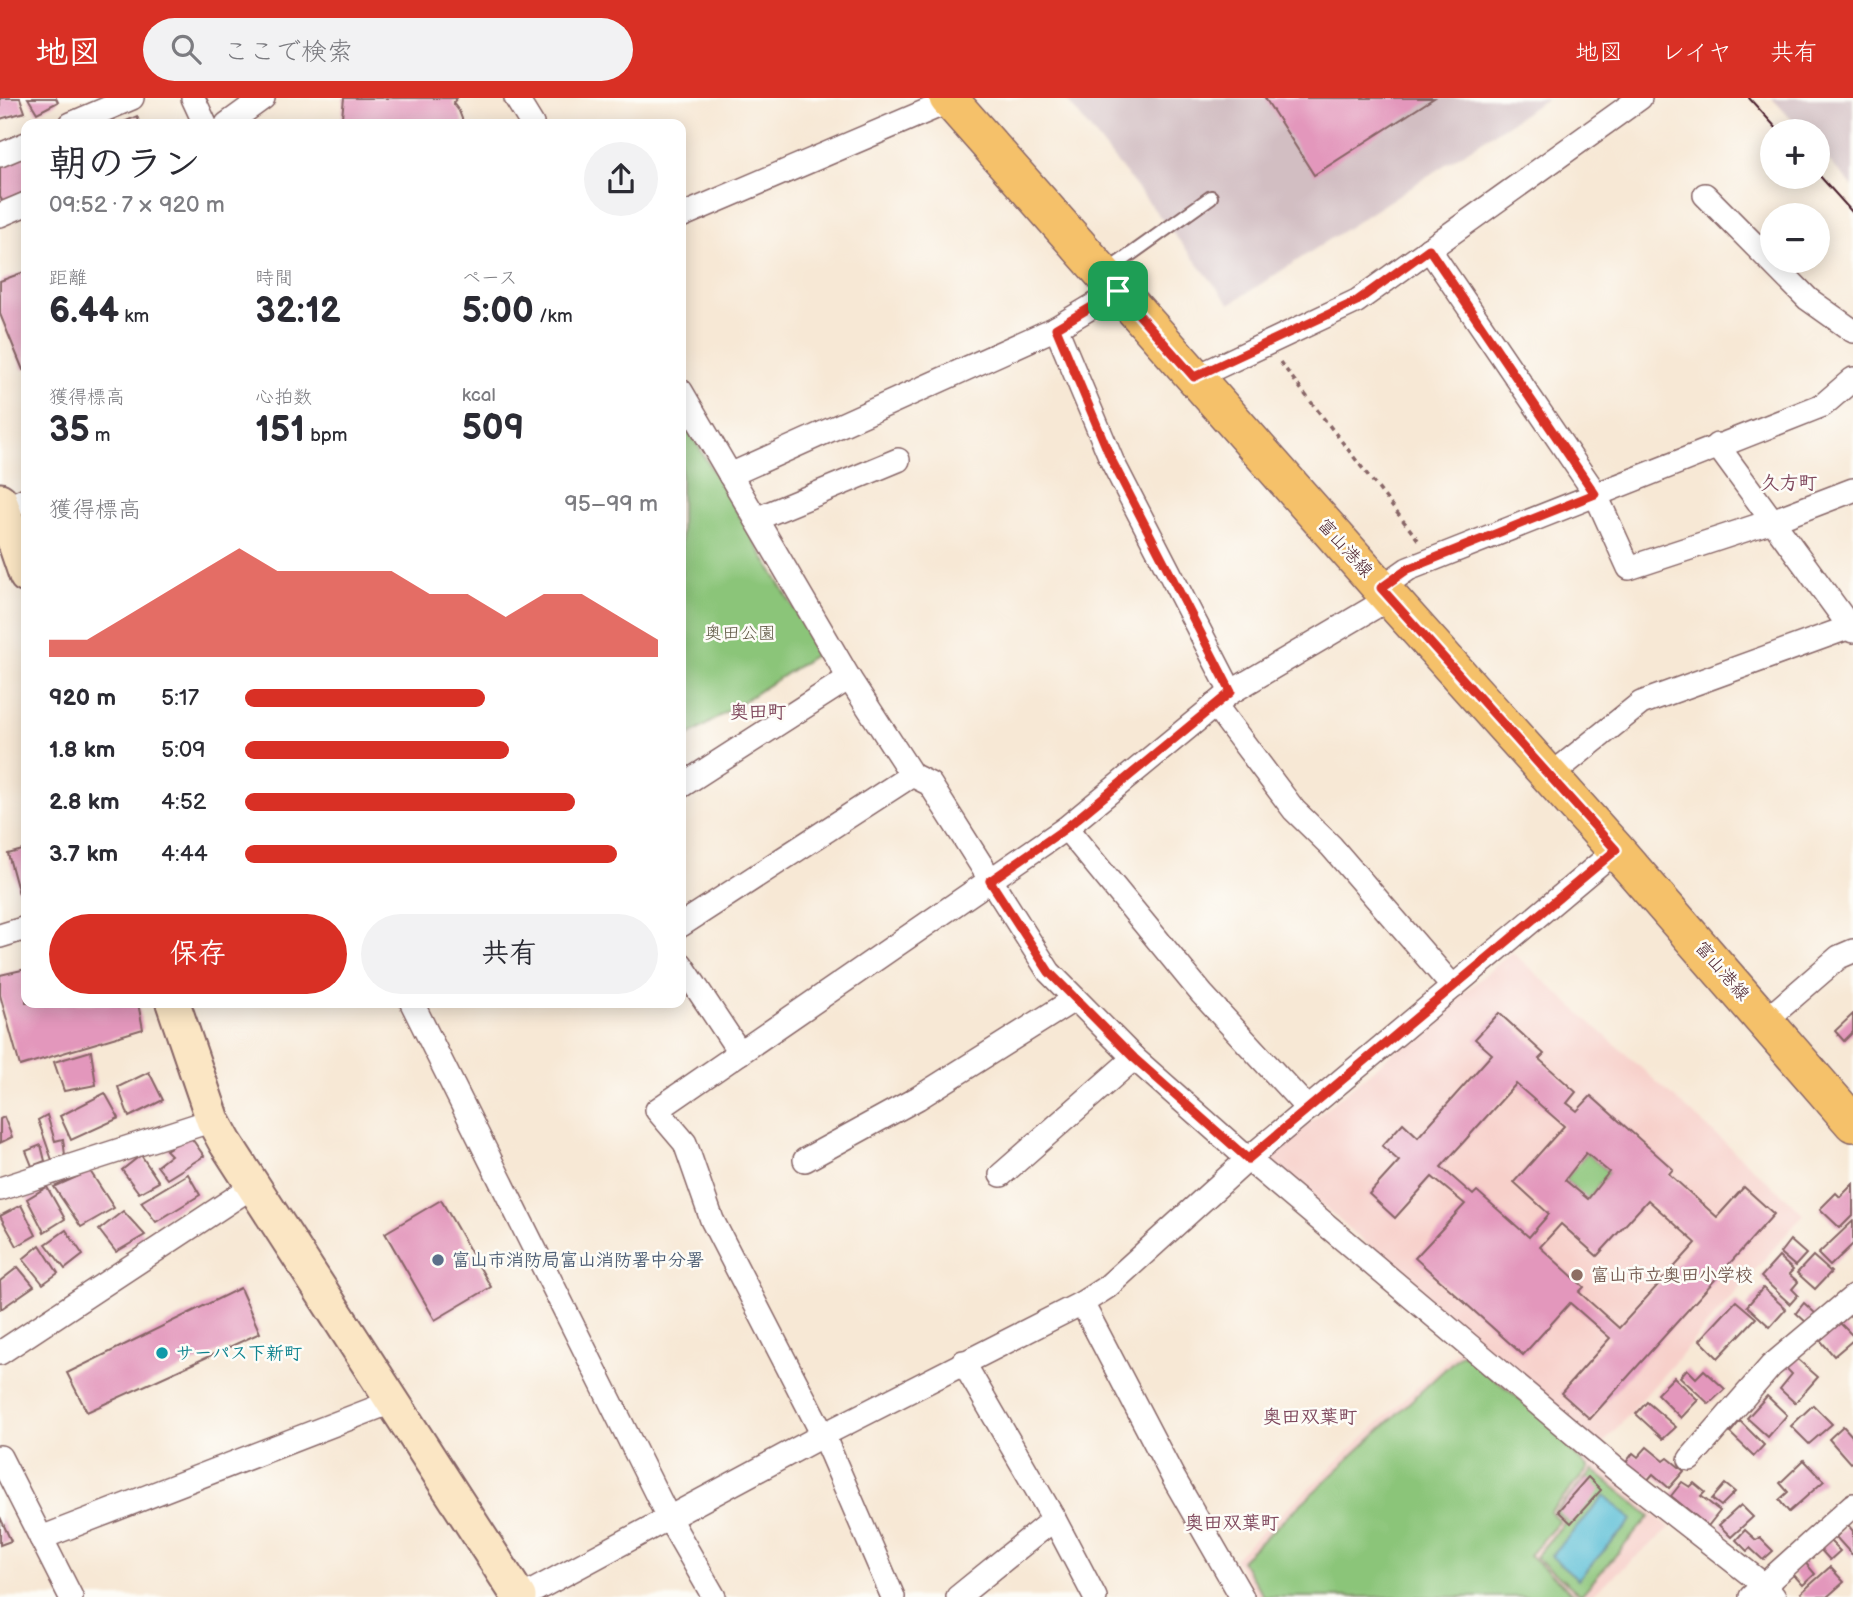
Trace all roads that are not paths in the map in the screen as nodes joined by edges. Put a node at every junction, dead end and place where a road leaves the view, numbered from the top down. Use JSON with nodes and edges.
{"nodes":[{"id":1,"x":132,"y":98,"type":"edge"},
{"id":2,"x":193,"y":98,"type":"edge"},
{"id":3,"x":263,"y":98,"type":"edge"},
{"id":4,"x":516,"y":98,"type":"edge"},
{"id":5,"x":1640,"y":98,"type":"edge"},
{"id":6,"x":949,"y":99,"type":"edge"},
{"id":7,"x":83,"y":119,"type":"edge"},
{"id":8,"x":203,"y":119,"type":"edge"},
{"id":9,"x":234,"y":119,"type":"edge"},
{"id":10,"x":528,"y":119,"type":"edge"},
{"id":11,"x":21,"y":146,"type":"edge"},
{"id":12,"x":0,"y":155,"type":"edge"},
{"id":13,"x":1705,"y":195,"type":"dead end"},
{"id":14,"x":1211,"y":197,"type":"dead end"},
{"id":15,"x":21,"y":206,"type":"edge"},
{"id":16,"x":686,"y":214,"type":"edge"},
{"id":17,"x":0,"y":215,"type":"edge"},
{"id":18,"x":1429,"y":249,"type":"junction"},
{"id":19,"x":1110,"y":282,"type":"junction"},
{"id":20,"x":1056,"y":328,"type":"junction"},
{"id":21,"x":1853,"y":331,"type":"edge"},
{"id":22,"x":1194,"y":377,"type":"junction"},
{"id":23,"x":1853,"y":379,"type":"edge"},
{"id":24,"x":686,"y":400,"type":"edge"},
{"id":25,"x":1717,"y":445,"type":"junction"},
{"id":26,"x":898,"y":460,"type":"dead end"},
{"id":27,"x":730,"y":475,"type":"junction"},
{"id":28,"x":1853,"y":490,"type":"edge"},
{"id":29,"x":1595,"y":494,"type":"junction"},
{"id":30,"x":7,"y":505,"type":"edge"},
{"id":31,"x":756,"y":519,"type":"junction"},
{"id":32,"x":1772,"y":521,"type":"junction"},
{"id":33,"x":21,"y":557,"type":"edge"},
{"id":34,"x":1385,"y":593,"type":"junction"},
{"id":35,"x":1851,"y":629,"type":"edge"},
{"id":36,"x":849,"y":678,"type":"junction"},
{"id":37,"x":1223,"y":699,"type":"junction"},
{"id":38,"x":912,"y":775,"type":"junction"},
{"id":39,"x":1550,"y":776,"type":"junction"},
{"id":40,"x":686,"y":783,"type":"edge"},
{"id":41,"x":1066,"y":828,"type":"junction"},
{"id":42,"x":1616,"y":850,"type":"junction"},
{"id":43,"x":990,"y":881,"type":"junction"},
{"id":44,"x":686,"y":922,"type":"edge"},
{"id":45,"x":21,"y":930,"type":"edge"},
{"id":46,"x":0,"y":936,"type":"edge"},
{"id":47,"x":1853,"y":951,"type":"edge"},
{"id":48,"x":686,"y":972,"type":"edge"},
{"id":49,"x":1453,"y":987,"type":"junction"},
{"id":50,"x":1075,"y":999,"type":"junction"},
{"id":51,"x":175,"y":1008,"type":"edge"},
{"id":52,"x":414,"y":1008,"type":"edge"},
{"id":53,"x":1765,"y":1021,"type":"junction"},
{"id":54,"x":740,"y":1053,"type":"junction"},
{"id":55,"x":1134,"y":1058,"type":"junction"},
{"id":56,"x":1308,"y":1109,"type":"junction"},
{"id":57,"x":213,"y":1120,"type":"junction"},
{"id":58,"x":1853,"y":1124,"type":"edge"},
{"id":59,"x":1248,"y":1159,"type":"junction"},
{"id":60,"x":805,"y":1160,"type":"dead end"},
{"id":61,"x":1001,"y":1175,"type":"dead end"},
{"id":62,"x":253,"y":1186,"type":"junction"},
{"id":63,"x":0,"y":1189,"type":"edge"},
{"id":64,"x":1853,"y":1297,"type":"edge"},
{"id":65,"x":1082,"y":1303,"type":"junction"},
{"id":66,"x":0,"y":1353,"type":"edge"},
{"id":67,"x":963,"y":1362,"type":"junction"},
{"id":68,"x":394,"y":1401,"type":"junction"},
{"id":69,"x":823,"y":1435,"type":"junction"},
{"id":70,"x":0,"y":1457,"type":"edge"},
{"id":71,"x":1690,"y":1459,"type":"dead end"},
{"id":72,"x":1853,"y":1505,"type":"edge"},
{"id":73,"x":668,"y":1517,"type":"junction"},
{"id":74,"x":1054,"y":1519,"type":"junction"},
{"id":75,"x":41,"y":1538,"type":"junction"},
{"id":76,"x":1763,"y":1593,"type":"edge"},
{"id":77,"x":71,"y":1597,"type":"edge"},
{"id":78,"x":521,"y":1597,"type":"edge"},
{"id":79,"x":714,"y":1597,"type":"edge"},
{"id":80,"x":893,"y":1597,"type":"edge"},
{"id":81,"x":958,"y":1597,"type":"edge"},
{"id":82,"x":1095,"y":1597,"type":"edge"},
{"id":83,"x":1242,"y":1597,"type":"edge"}],
"edges":[{"from":1,"to":7,"type":"street"},
{"from":2,"to":8,"type":"street"},
{"from":3,"to":9,"type":"street"},
{"from":4,"to":10,"type":"street"},
{"from":5,"to":18,"type":"street"},
{"from":6,"to":16,"type":"street"},
{"from":6,"to":19,"type":"main road","name":"富山港線"},
{"from":11,"to":12,"type":"street"},
{"from":13,"to":21,"type":"street"},
{"from":14,"to":19,"type":"lane"},
{"from":15,"to":17,"type":"street"},
{"from":18,"to":22,"type":"street"},
{"from":18,"to":29,"type":"street"},
{"from":19,"to":20,"type":"street"},
{"from":19,"to":22,"type":"main road","name":"富山港線"},
{"from":20,"to":27,"type":"street"},
{"from":20,"to":37,"type":"street"},
{"from":22,"to":34,"type":"main road","name":"富山港線"},
{"from":23,"to":25,"type":"street"},
{"from":24,"to":27,"type":"street"},
{"from":25,"to":29,"type":"street"},
{"from":25,"to":32,"type":"street"},
{"from":26,"to":31,"type":"street"},
{"from":27,"to":31,"type":"street"},
{"from":28,"to":32,"type":"street"},
{"from":29,"to":32,"type":"street"},
{"from":29,"to":34,"type":"street"},
{"from":30,"to":33,"type":"street"},
{"from":31,"to":36,"type":"street"},
{"from":32,"to":35,"type":"street"},
{"from":34,"to":37,"type":"street"},
{"from":34,"to":39,"type":"main road","name":"富山港線"},
{"from":35,"to":39,"type":"street"},
{"from":36,"to":38,"type":"street"},
{"from":36,"to":40,"type":"street"},
{"from":37,"to":41,"type":"street"},
{"from":37,"to":49,"type":"street"},
{"from":38,"to":43,"type":"street"},
{"from":38,"to":44,"type":"street"},
{"from":39,"to":42,"type":"main road","name":"富山港線"},
{"from":41,"to":43,"type":"street"},
{"from":41,"to":56,"type":"street"},
{"from":42,"to":49,"type":"street"},
{"from":42,"to":53,"type":"main road","name":"富山港線"},
{"from":43,"to":50,"type":"street"},
{"from":43,"to":54,"type":"street"},
{"from":45,"to":46,"type":"street"},
{"from":47,"to":53,"type":"street"},
{"from":48,"to":54,"type":"street"},
{"from":49,"to":56,"type":"street"},
{"from":50,"to":55,"type":"street"},
{"from":50,"to":60,"type":"street"},
{"from":51,"to":57,"type":"street"},
{"from":52,"to":73,"type":"street"},
{"from":53,"to":58,"type":"main road","name":"富山港線"},
{"from":54,"to":69,"type":"street"},
{"from":55,"to":59,"type":"street"},
{"from":55,"to":61,"type":"street"},
{"from":56,"to":59,"type":"street"},
{"from":57,"to":62,"type":"street"},
{"from":57,"to":63,"type":"street"},
{"from":59,"to":65,"type":"street"},
{"from":59,"to":76,"type":"street"},
{"from":62,"to":66,"type":"street"},
{"from":62,"to":68,"type":"street"},
{"from":64,"to":71,"type":"street"},
{"from":65,"to":67,"type":"street"},
{"from":65,"to":83,"type":"street"},
{"from":67,"to":69,"type":"street"},
{"from":67,"to":74,"type":"street"},
{"from":68,"to":75,"type":"street"},
{"from":68,"to":78,"type":"street"},
{"from":69,"to":73,"type":"street"},
{"from":69,"to":80,"type":"street"},
{"from":70,"to":75,"type":"street"},
{"from":72,"to":76,"type":"street"},
{"from":73,"to":78,"type":"street"},
{"from":73,"to":79,"type":"street"},
{"from":74,"to":81,"type":"street"},
{"from":74,"to":82,"type":"street"},
{"from":75,"to":77,"type":"street"}]}
